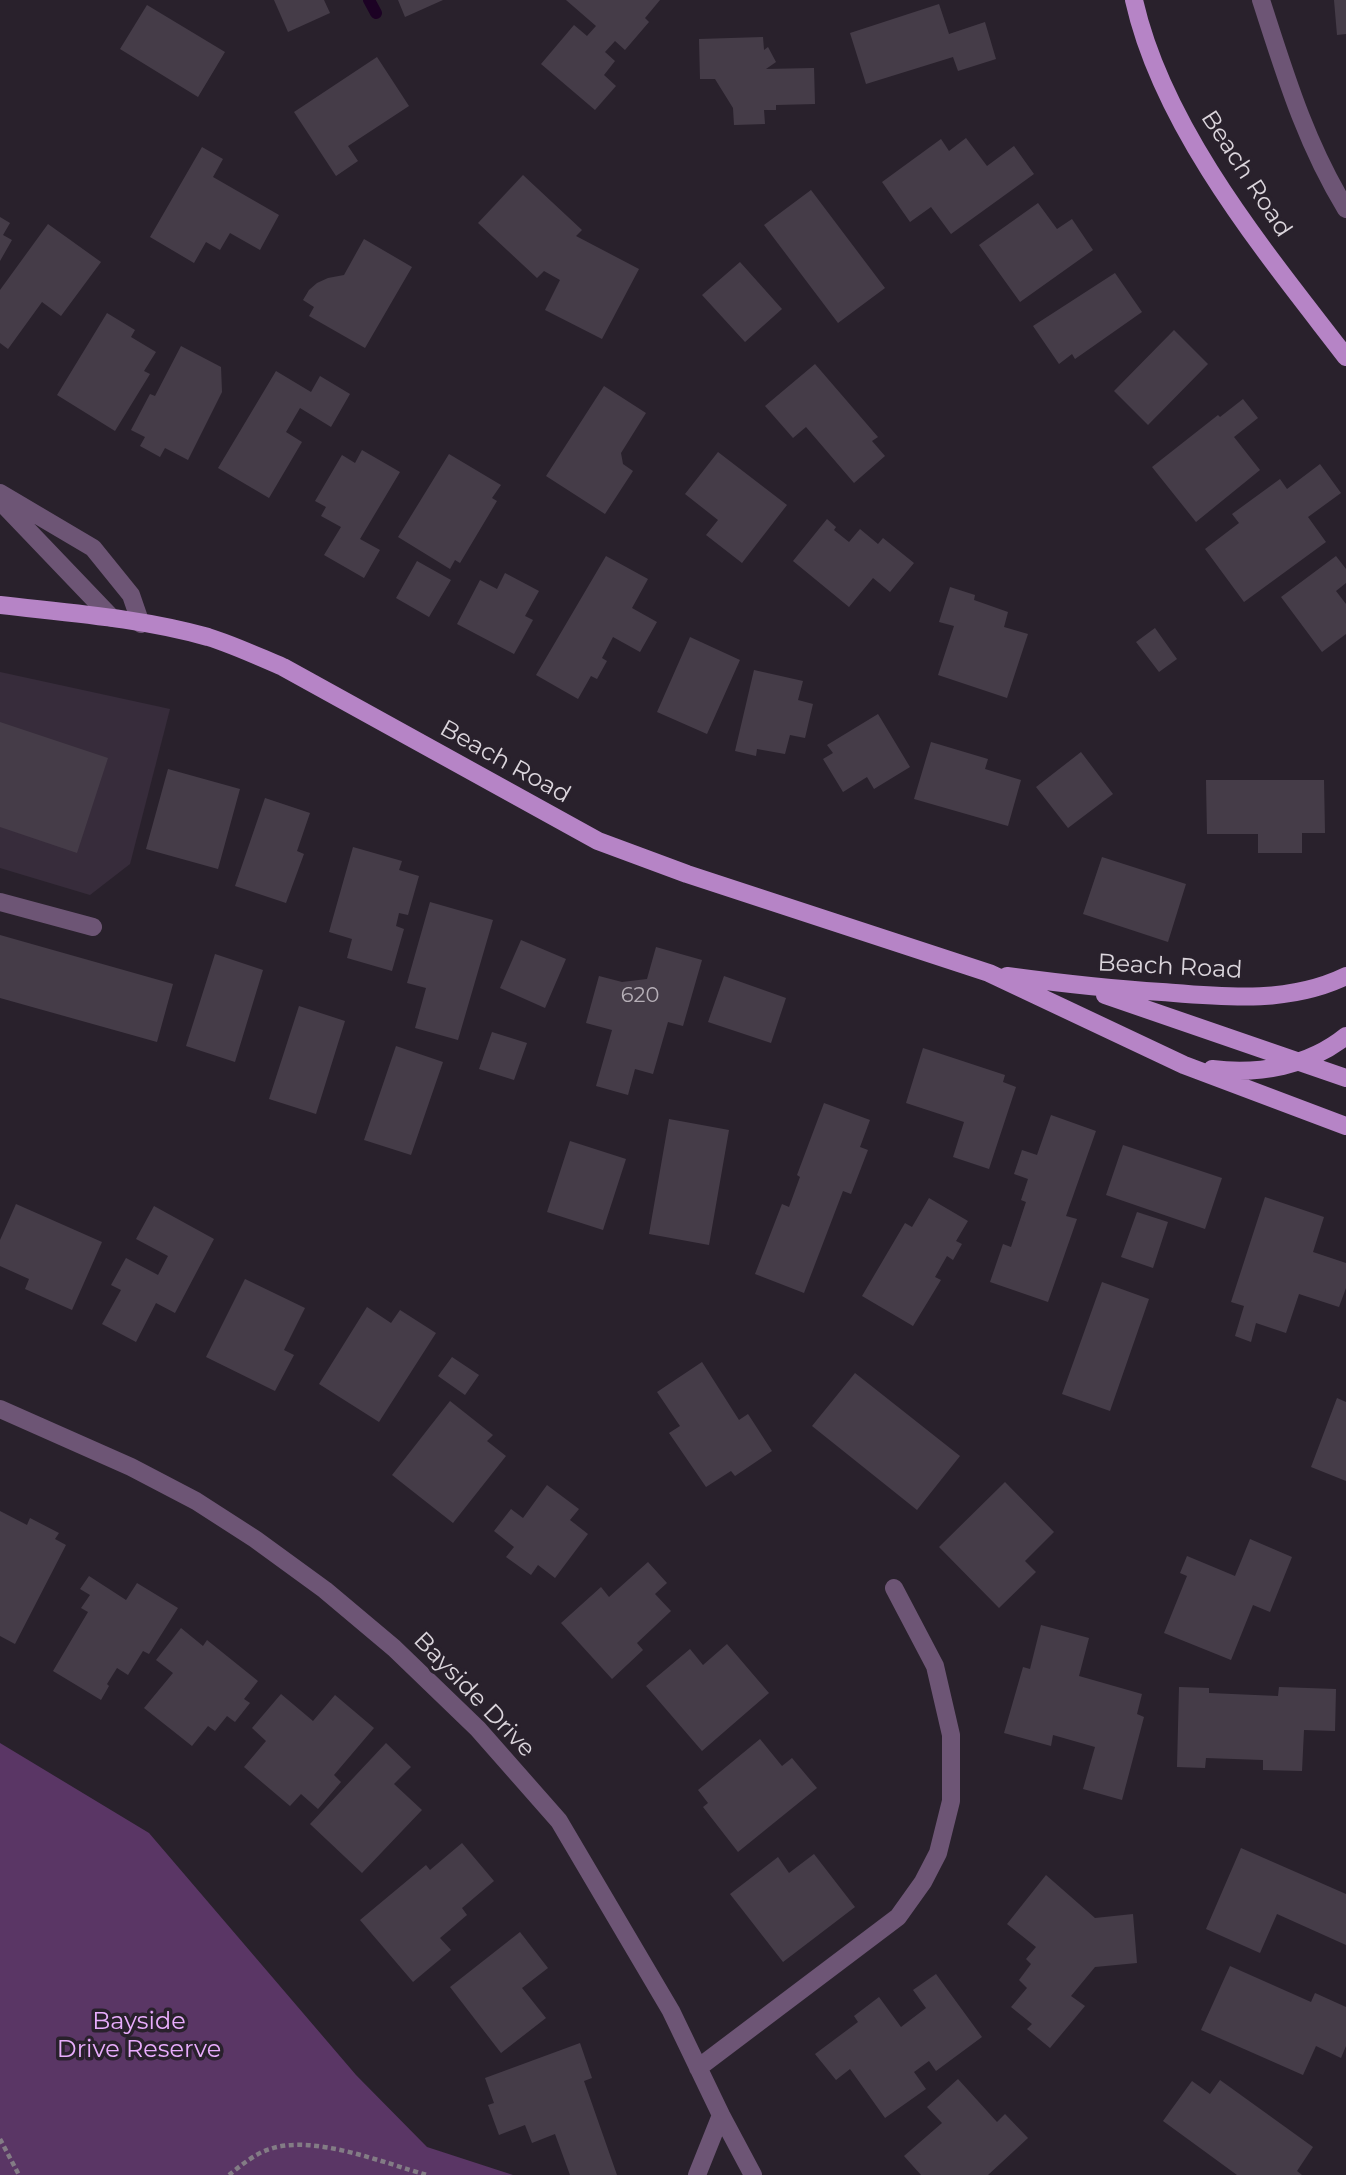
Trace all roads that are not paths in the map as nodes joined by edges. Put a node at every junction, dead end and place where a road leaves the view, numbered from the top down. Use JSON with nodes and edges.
{"nodes":[{"id":1,"x":1134,"y":0,"type":"edge"},
{"id":2,"x":1261,"y":0,"type":"edge"},
{"id":3,"x":1346,"y":209,"type":"edge"},
{"id":4,"x":1346,"y":358,"type":"edge"},
{"id":5,"x":0,"y":493,"type":"edge"},
{"id":6,"x":0,"y":501,"type":"edge"},
{"id":7,"x":0,"y":606,"type":"edge"},
{"id":8,"x":112,"y":618,"type":"junction"},
{"id":9,"x":141,"y":624,"type":"junction"},
{"id":10,"x":0,"y":901,"type":"edge"},
{"id":11,"x":93,"y":927,"type":"dead end"},
{"id":12,"x":989,"y":973,"type":"junction"},
{"id":13,"x":1346,"y":976,"type":"edge"},
{"id":14,"x":1082,"y":986,"type":"junction"},
{"id":15,"x":1346,"y":1036,"type":"edge"},
{"id":16,"x":1301,"y":1062,"type":"junction"},
{"id":17,"x":1184,"y":1065,"type":"junction"},
{"id":18,"x":1346,"y":1078,"type":"edge"},
{"id":19,"x":1346,"y":1126,"type":"edge"},
{"id":20,"x":0,"y":1409,"type":"edge"},
{"id":21,"x":894,"y":1588,"type":"dead end"},
{"id":22,"x":698,"y":2068,"type":"junction"},
{"id":23,"x":721,"y":2115,"type":"junction"},
{"id":24,"x":697,"y":2175,"type":"edge"},
{"id":25,"x":753,"y":2175,"type":"edge"}],
"edges":[{"from":1,"to":4,"type":"main road","name":"Beach Road"},
{"from":2,"to":3,"type":"street"},
{"from":5,"to":9,"type":"street"},
{"from":6,"to":8,"type":"street"},
{"from":7,"to":8,"type":"main road","name":"Beach Road"},
{"from":8,"to":9,"type":"main road","name":"Beach Road"},
{"from":9,"to":12,"type":"main road","name":"Beach Road"},
{"from":10,"to":11,"type":"street"},
{"from":12,"to":14,"type":"main road","name":"Beach Road"},
{"from":12,"to":17,"type":"main road","name":"Beach Road"},
{"from":13,"to":14,"type":"main road","name":"Beach Road"},
{"from":14,"to":16,"type":"main road"},
{"from":15,"to":16,"type":"main road"},
{"from":16,"to":17,"type":"main road"},
{"from":16,"to":18,"type":"main road"},
{"from":17,"to":19,"type":"main road"},
{"from":20,"to":22,"type":"street","name":"Bayside Drive"},
{"from":21,"to":22,"type":"street"},
{"from":22,"to":23,"type":"street","name":"Bayside Drive"},
{"from":23,"to":24,"type":"street"},
{"from":23,"to":25,"type":"street","name":"Bayside Drive"}]}
